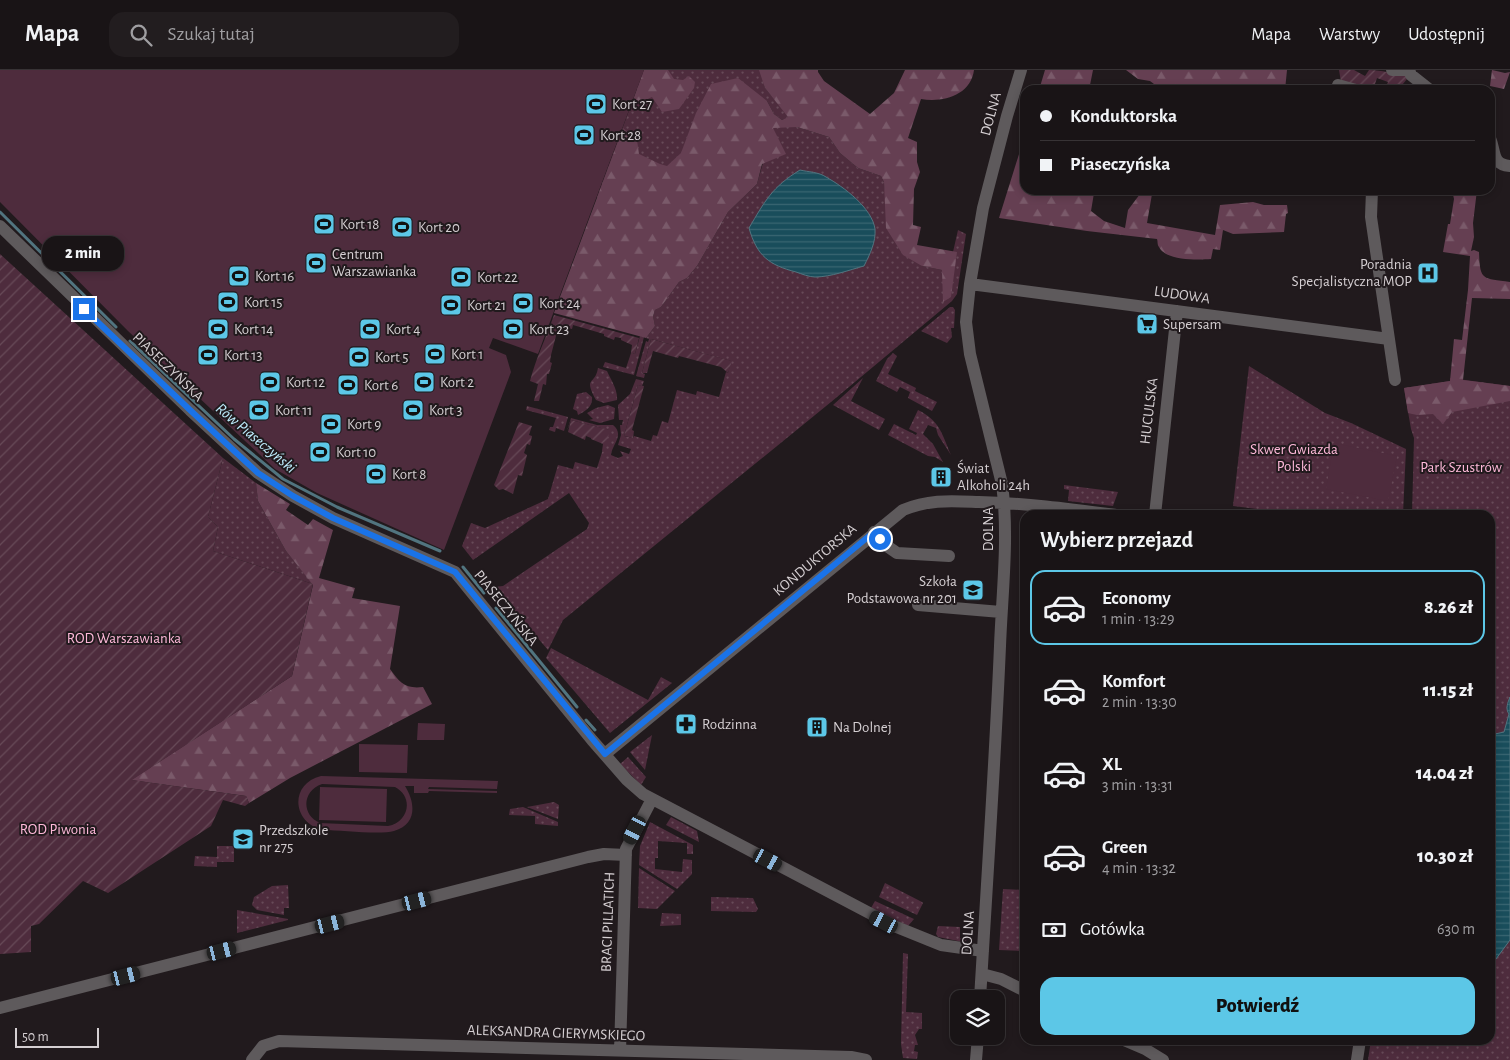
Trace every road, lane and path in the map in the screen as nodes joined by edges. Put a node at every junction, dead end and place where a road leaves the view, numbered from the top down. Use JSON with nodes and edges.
{"nodes":[{"id":1,"x":1021,"y":70,"type":"edge"},
{"id":2,"x":1392,"y":70,"type":"edge"},
{"id":3,"x":1408,"y":72,"type":"edge"},
{"id":4,"x":1424,"y":85,"type":"edge"},
{"id":5,"x":1495,"y":156,"type":"edge"},
{"id":6,"x":1510,"y":166,"type":"edge"},
{"id":7,"x":1372,"y":195,"type":"edge"},
{"id":8,"x":0,"y":226,"type":"edge"},
{"id":9,"x":970,"y":284,"type":"junction"},
{"id":10,"x":1177,"y":311,"type":"junction"},
{"id":11,"x":1388,"y":339,"type":"junction"},
{"id":12,"x":1395,"y":380,"type":"dead end"},
{"id":13,"x":1004,"y":502,"type":"junction"},
{"id":14,"x":1073,"y":510,"type":"edge"},
{"id":15,"x":1156,"y":510,"type":"edge"},
{"id":16,"x":874,"y":532,"type":"junction"},
{"id":17,"x":949,"y":556,"type":"dead end"},
{"id":18,"x":918,"y":605,"type":"dead end"},
{"id":19,"x":1001,"y":612,"type":"junction"},
{"id":20,"x":605,"y":754,"type":"junction"},
{"id":21,"x":652,"y":799,"type":"junction"},
{"id":22,"x":626,"y":855,"type":"junction"},
{"id":23,"x":983,"y":951,"type":"junction"},
{"id":24,"x":982,"y":974,"type":"junction"},
{"id":25,"x":1020,"y":988,"type":"edge"},
{"id":26,"x":981,"y":990,"type":"edge"},
{"id":27,"x":0,"y":1008,"type":"edge"},
{"id":28,"x":977,"y":1045,"type":"edge"},
{"id":29,"x":1136,"y":1045,"type":"edge"},
{"id":30,"x":1359,"y":1045,"type":"edge"},
{"id":31,"x":620,"y":1051,"type":"junction"},
{"id":32,"x":252,"y":1060,"type":"edge"},
{"id":33,"x":866,"y":1060,"type":"edge"},
{"id":34,"x":976,"y":1060,"type":"edge"},
{"id":35,"x":1163,"y":1060,"type":"edge"},
{"id":36,"x":1357,"y":1060,"type":"edge"}],
"edges":[{"from":1,"to":9,"type":"street","name":"DOLNA"},
{"from":2,"to":3,"type":"street"},
{"from":3,"to":4,"type":"street"},
{"from":5,"to":6,"type":"street"},
{"from":7,"to":11,"type":"street"},
{"from":8,"to":20,"type":"street","name":"PIASECZYŃSKA"},
{"from":9,"to":10,"type":"street","name":"LUDOWA"},
{"from":9,"to":13,"type":"street","name":"DOLNA"},
{"from":10,"to":11,"type":"street","name":"LUDOWA"},
{"from":10,"to":15,"type":"street","name":"HUCULSKA"},
{"from":11,"to":12,"type":"street"},
{"from":13,"to":14,"type":"street","name":"KONDUKTORSKA"},
{"from":13,"to":16,"type":"street","name":"KONDUKTORSKA"},
{"from":13,"to":19,"type":"street","name":"DOLNA"},
{"from":16,"to":17,"type":"street"},
{"from":16,"to":20,"type":"street","name":"KONDUKTORSKA"},
{"from":18,"to":19,"type":"street"},
{"from":19,"to":23,"type":"street","name":"DOLNA"},
{"from":20,"to":21,"type":"street","name":"PIASECZYŃSKA"},
{"from":21,"to":22,"type":"street","name":"BRACI PILLATICH"},
{"from":21,"to":23,"type":"street","name":"PIASECZYŃSKA"},
{"from":22,"to":27,"type":"street"},
{"from":22,"to":31,"type":"street","name":"BRACI PILLATICH"},
{"from":23,"to":24,"type":"street","name":"DOLNA"},
{"from":24,"to":25,"type":"street"},
{"from":24,"to":26,"type":"street","name":"DOLNA"},
{"from":28,"to":34,"type":"street"},
{"from":29,"to":35,"type":"street"},
{"from":30,"to":36,"type":"street"},
{"from":31,"to":32,"type":"street","name":"ALEKSANDRA GIERYMSKIEGO"},
{"from":31,"to":33,"type":"street","name":"ALEKSANDRA GIERYMSKIEGO"}]}
